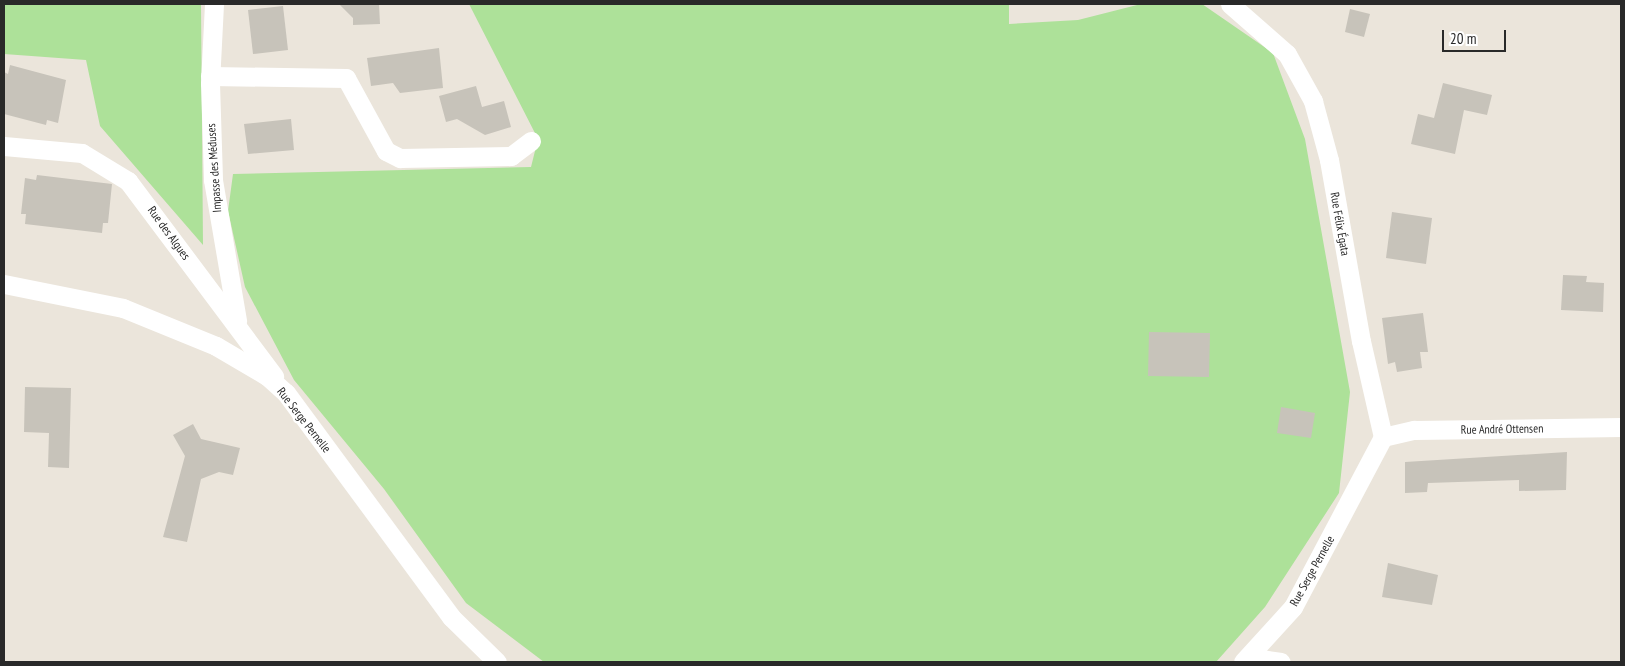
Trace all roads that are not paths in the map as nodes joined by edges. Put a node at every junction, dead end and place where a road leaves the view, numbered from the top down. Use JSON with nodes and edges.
{"nodes":[{"id":1,"x":214,"y":4,"type":"edge"},
{"id":2,"x":1230,"y":4,"type":"edge"},
{"id":3,"x":210,"y":76,"type":"junction"},
{"id":4,"x":531,"y":141,"type":"dead end"},
{"id":5,"x":4,"y":146,"type":"edge"},
{"id":6,"x":4,"y":284,"type":"edge"},
{"id":7,"x":239,"y":329,"type":"junction"},
{"id":8,"x":286,"y":393,"type":"junction"},
{"id":9,"x":1621,"y":427,"type":"edge"},
{"id":10,"x":1383,"y":437,"type":"junction"},
{"id":11,"x":1246,"y":660,"type":"edge"},
{"id":12,"x":496,"y":662,"type":"edge"},
{"id":13,"x":1281,"y":662,"type":"edge"}],
"edges":[{"from":1,"to":3,"type":"street","name":"Impasse des Méduses"},
{"from":2,"to":10,"type":"street","name":"Rue Félix Égata"},
{"from":3,"to":4,"type":"street"},
{"from":3,"to":7,"type":"street","name":"Impasse des Méduses"},
{"from":5,"to":7,"type":"street","name":"Rue des Algues"},
{"from":6,"to":8,"type":"street","name":"Rue Serge Pernelle"},
{"from":7,"to":8,"type":"street","name":"Rue des Algues"},
{"from":8,"to":12,"type":"street","name":"Rue Serge Pernelle"},
{"from":9,"to":10,"type":"street","name":"Rue André Ottensen"},
{"from":10,"to":11,"type":"street","name":"Rue Serge Pernelle"},
{"from":11,"to":13,"type":"street"}]}
